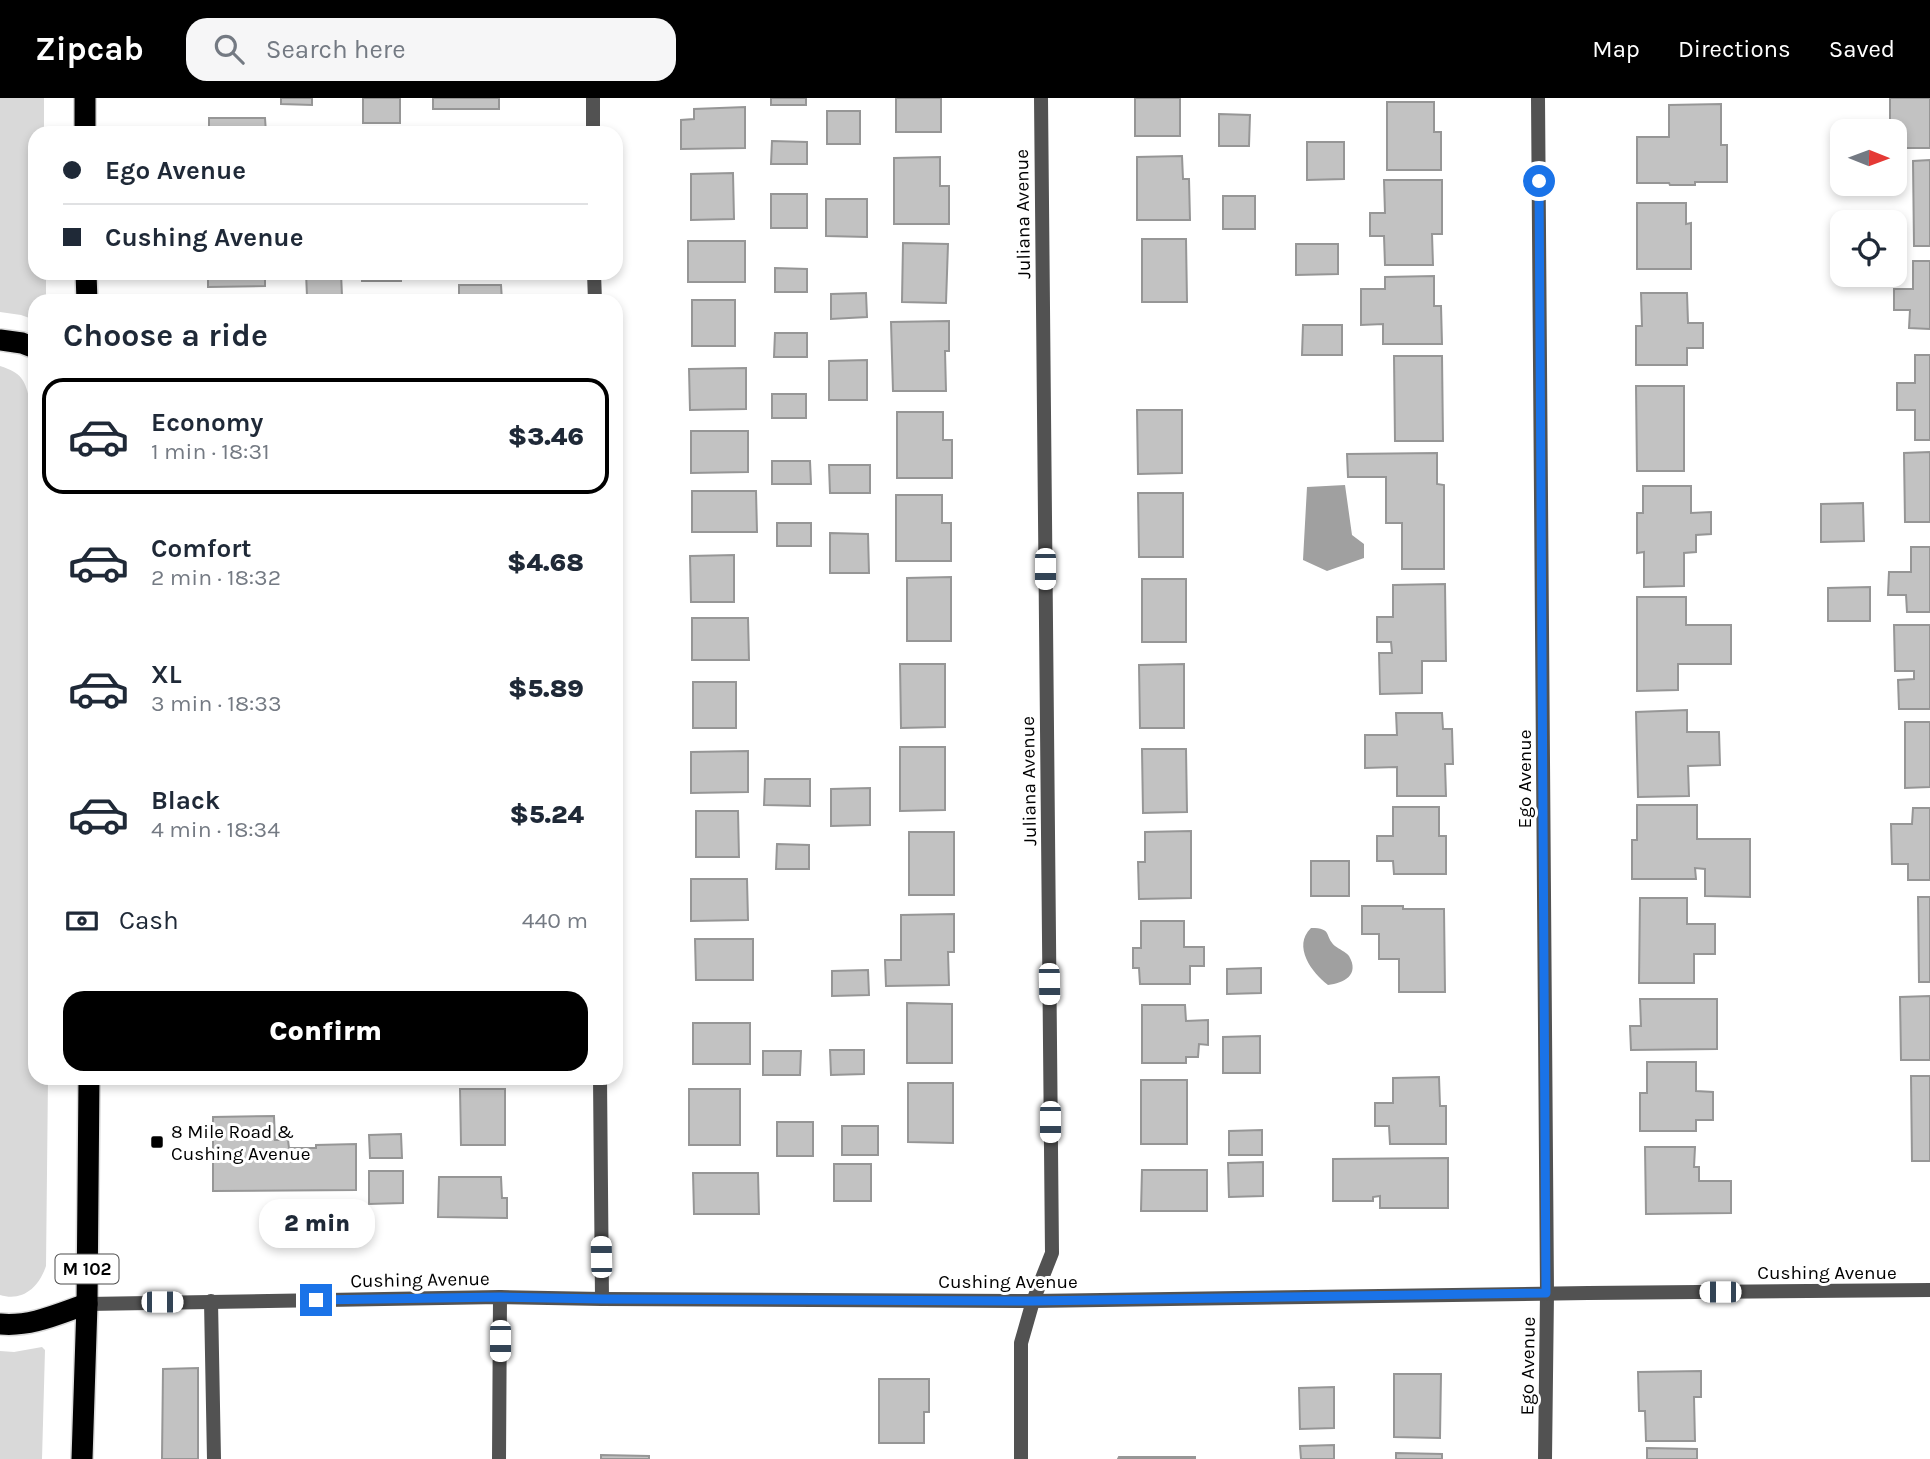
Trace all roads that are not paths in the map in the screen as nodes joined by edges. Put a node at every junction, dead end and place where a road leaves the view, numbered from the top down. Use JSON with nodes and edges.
{"nodes":[{"id":1,"x":85,"y":98,"type":"edge"},
{"id":2,"x":593,"y":98,"type":"edge"},
{"id":3,"x":1041,"y":98,"type":"edge"},
{"id":4,"x":1538,"y":98,"type":"edge"},
{"id":5,"x":85,"y":126,"type":"edge"},
{"id":6,"x":593,"y":126,"type":"edge"},
{"id":7,"x":0,"y":340,"type":"edge"},
{"id":8,"x":28,"y":345,"type":"edge"},
{"id":9,"x":89,"y":1085,"type":"edge"},
{"id":10,"x":600,"y":1085,"type":"edge"},
{"id":11,"x":1930,"y":1290,"type":"edge"},
{"id":12,"x":1546,"y":1293,"type":"junction"},
{"id":13,"x":500,"y":1297,"type":"junction"},
{"id":14,"x":602,"y":1299,"type":"junction"},
{"id":15,"x":211,"y":1301,"type":"junction"},
{"id":16,"x":1033,"y":1301,"type":"junction"},
{"id":17,"x":87,"y":1304,"type":"junction"},
{"id":18,"x":0,"y":1324,"type":"edge"},
{"id":19,"x":82,"y":1459,"type":"edge"},
{"id":20,"x":214,"y":1459,"type":"edge"},
{"id":21,"x":499,"y":1459,"type":"edge"},
{"id":22,"x":1021,"y":1459,"type":"edge"},
{"id":23,"x":1545,"y":1459,"type":"edge"}],
"edges":[{"from":1,"to":5,"type":"highway"},
{"from":2,"to":6,"type":"street"},
{"from":3,"to":16,"type":"street","name":"Juliana Avenue"},
{"from":4,"to":12,"type":"street","name":"Ego Avenue"},
{"from":7,"to":8,"type":"highway"},
{"from":9,"to":17,"type":"highway","number":"M 102"},
{"from":10,"to":14,"type":"street"},
{"from":11,"to":12,"type":"street","name":"Cushing Avenue"},
{"from":12,"to":16,"type":"street","name":"Cushing Avenue"},
{"from":12,"to":23,"type":"street","name":"Ego Avenue"},
{"from":13,"to":14,"type":"street","name":"Cushing Avenue"},
{"from":13,"to":15,"type":"street","name":"Cushing Avenue"},
{"from":13,"to":21,"type":"street"},
{"from":14,"to":16,"type":"street","name":"Cushing Avenue"},
{"from":15,"to":17,"type":"street","name":"Cushing Avenue"},
{"from":15,"to":20,"type":"street"},
{"from":16,"to":22,"type":"street","name":"Juliana Avenue"},
{"from":17,"to":18,"type":"highway"},
{"from":17,"to":19,"type":"highway","number":"M 102"}]}
